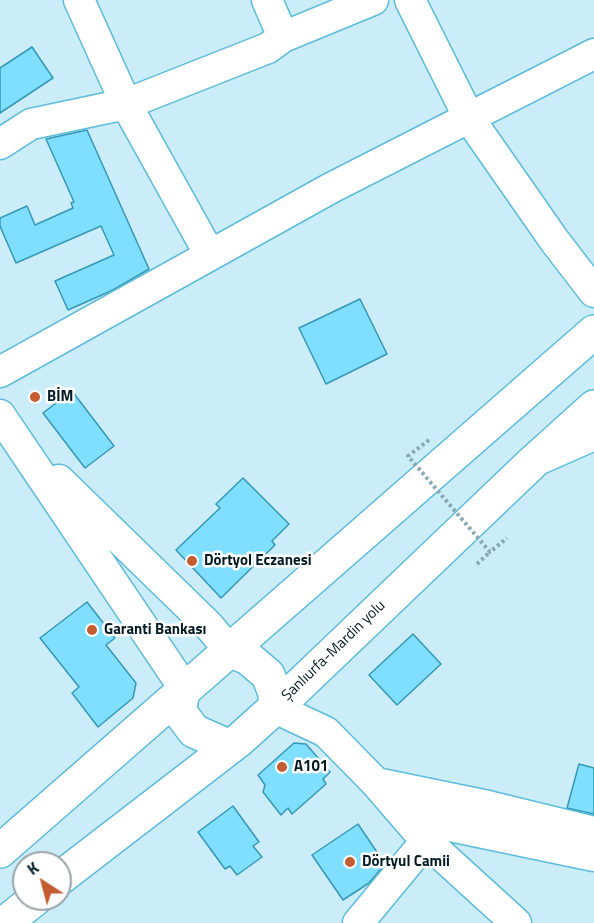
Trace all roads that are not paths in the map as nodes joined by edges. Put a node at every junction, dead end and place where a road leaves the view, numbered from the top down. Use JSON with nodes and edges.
{"nodes":[{"id":1,"x":79,"y":0,"type":"edge"},
{"id":2,"x":267,"y":0,"type":"edge"},
{"id":3,"x":373,"y":0,"type":"edge"},
{"id":4,"x":410,"y":0,"type":"edge"},
{"id":5,"x":283,"y":37,"type":"junction"},
{"id":6,"x":594,"y":54,"type":"edge"},
{"id":7,"x":126,"y":104,"type":"junction"},
{"id":8,"x":469,"y":118,"type":"junction"},
{"id":9,"x":0,"y":144,"type":"edge"},
{"id":10,"x":210,"y":255,"type":"junction"},
{"id":11,"x":594,"y":292,"type":"edge"},
{"id":12,"x":594,"y":332,"type":"edge"},
{"id":13,"x":0,"y":372,"type":"edge"},
{"id":14,"x":594,"y":407,"type":"edge"},
{"id":15,"x":8,"y":427,"type":"edge"},
{"id":16,"x":594,"y":435,"type":"edge"},
{"id":17,"x":531,"y":463,"type":"junction"},
{"id":18,"x":229,"y":650,"type":"junction"},
{"id":19,"x":184,"y":688,"type":"junction"},
{"id":20,"x":275,"y":708,"type":"junction"},
{"id":21,"x":230,"y":747,"type":"junction"},
{"id":22,"x":376,"y":783,"type":"junction"},
{"id":23,"x":407,"y":817,"type":"junction"},
{"id":24,"x":594,"y":832,"type":"edge"},
{"id":25,"x":426,"y":841,"type":"junction"},
{"id":26,"x":0,"y":851,"type":"edge"},
{"id":27,"x":594,"y":856,"type":"edge"},
{"id":28,"x":72,"y":869,"type":"edge"},
{"id":29,"x":20,"y":911,"type":"edge"},
{"id":30,"x":5,"y":923,"type":"edge"},
{"id":31,"x":358,"y":923,"type":"edge"},
{"id":32,"x":516,"y":923,"type":"edge"}],
"edges":[{"from":1,"to":7,"type":"street"},
{"from":2,"to":5,"type":"street"},
{"from":3,"to":5,"type":"street"},
{"from":4,"to":8,"type":"street"},
{"from":5,"to":7,"type":"street"},
{"from":6,"to":8,"type":"street"},
{"from":7,"to":9,"type":"street"},
{"from":7,"to":10,"type":"street"},
{"from":8,"to":10,"type":"street"},
{"from":8,"to":11,"type":"street"},
{"from":10,"to":13,"type":"street"},
{"from":12,"to":18,"type":"highway"},
{"from":14,"to":17,"type":"highway","name":"Şanlıurfa-Mardin yolu"},
{"from":15,"to":18,"type":"street"},
{"from":15,"to":19,"type":"street"},
{"from":16,"to":17,"type":"street"},
{"from":17,"to":20,"type":"highway","name":"Şanlıurfa-Mardin yolu"},
{"from":18,"to":19,"type":"highway"},
{"from":18,"to":20,"type":"highway"},
{"from":19,"to":21,"type":"highway"},
{"from":19,"to":26,"type":"highway"},
{"from":20,"to":21,"type":"highway","name":"Şanlıurfa-Mardin yolu"},
{"from":20,"to":22,"type":"street"},
{"from":21,"to":28,"type":"highway","name":"Şanlıurfa-Mardin yolu"},
{"from":22,"to":23,"type":"street"},
{"from":22,"to":24,"type":"street"},
{"from":23,"to":25,"type":"street"},
{"from":23,"to":27,"type":"street"},
{"from":25,"to":31,"type":"street"},
{"from":25,"to":32,"type":"street"},
{"from":29,"to":30,"type":"highway"}]}
